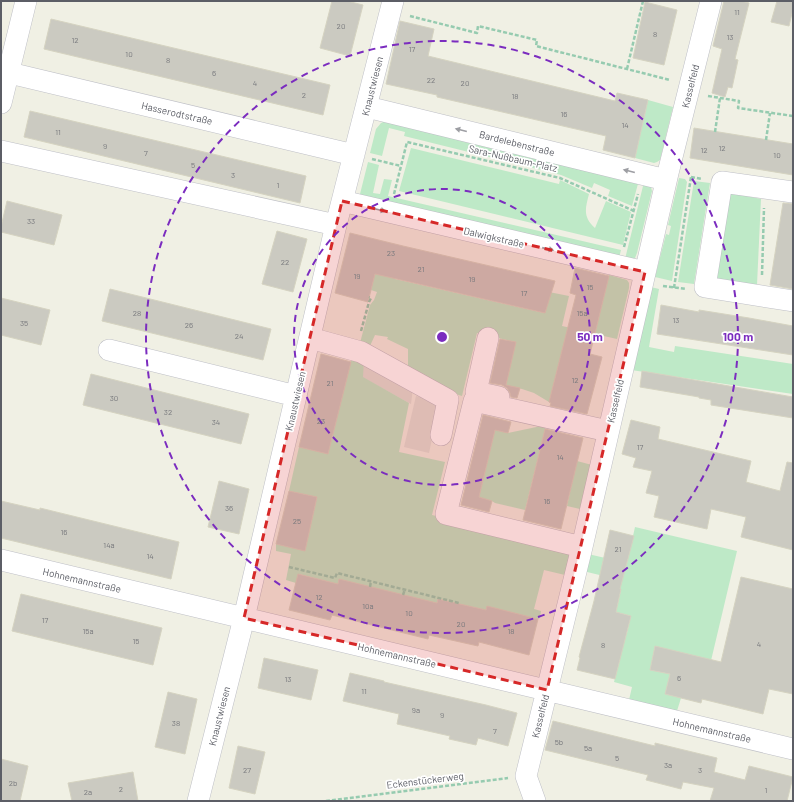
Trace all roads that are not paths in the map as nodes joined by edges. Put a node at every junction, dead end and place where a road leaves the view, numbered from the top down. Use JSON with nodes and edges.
{"nodes":[{"id":1,"x":26,"y":1,"type":"edge"},
{"id":2,"x":711,"y":1,"type":"edge"},
{"id":3,"x":392,"y":6,"type":"edge"},
{"id":4,"x":5,"y":72,"type":"edge"},
{"id":5,"x":1,"y":102,"type":"edge"},
{"id":6,"x":366,"y":107,"type":"junction"},
{"id":7,"x":1,"y":151,"type":"edge"},
{"id":8,"x":354,"y":155,"type":"junction"},
{"id":9,"x":666,"y":180,"type":"junction"},
{"id":10,"x":793,"y":192,"type":"edge"},
{"id":11,"x":342,"y":201,"type":"junction"},
{"id":12,"x":336,"y":226,"type":"junction"},
{"id":13,"x":645,"y":272,"type":"junction"},
{"id":14,"x":793,"y":301,"type":"edge"},
{"id":15,"x":310,"y":338,"type":"junction"},
{"id":16,"x":488,"y":338,"type":"dead end"},
{"id":17,"x":109,"y":350,"type":"dead end"},
{"id":18,"x":296,"y":396,"type":"junction"},
{"id":19,"x":610,"y":427,"type":"junction"},
{"id":20,"x":441,"y":434,"type":"dead end"},
{"id":21,"x":582,"y":547,"type":"junction"},
{"id":22,"x":1,"y":560,"type":"edge"},
{"id":23,"x":244,"y":618,"type":"junction"},
{"id":24,"x":547,"y":690,"type":"junction"},
{"id":25,"x":793,"y":749,"type":"edge"},
{"id":26,"x":198,"y":801,"type":"edge"},
{"id":27,"x":535,"y":801,"type":"edge"}],
"edges":[{"from":1,"to":4,"type":"street"},
{"from":2,"to":9,"type":"street","name":"Kasselfeld"},
{"from":3,"to":6,"type":"street","name":"Knaustwiesen"},
{"from":4,"to":5,"type":"street"},
{"from":4,"to":8,"type":"street","name":"Hasserodtstraße"},
{"from":6,"to":8,"type":"street","name":"Knaustwiesen"},
{"from":9,"to":6,"type":"street","name":"Bardelebenstraße","one_way":true},
{"from":7,"to":12,"type":"street"},
{"from":8,"to":11,"type":"street","name":"Knaustwiesen"},
{"from":9,"to":13,"type":"street","name":"Kasselfeld"},
{"from":10,"to":14,"type":"street"},
{"from":11,"to":12,"type":"street","name":"Knaustwiesen"},
{"from":11,"to":13,"type":"street","name":"Dalwigkstraße","one_way":true},
{"from":12,"to":15,"type":"street","name":"Knaustwiesen"},
{"from":13,"to":19,"type":"street","name":"Kasselfeld"},
{"from":15,"to":18,"type":"street","name":"Knaustwiesen"},
{"from":15,"to":20,"type":"street"},
{"from":16,"to":19,"type":"street"},
{"from":17,"to":18,"type":"street"},
{"from":18,"to":23,"type":"street","name":"Knaustwiesen"},
{"from":19,"to":21,"type":"street","name":"Kasselfeld"},
{"from":19,"to":21,"type":"street"},
{"from":21,"to":24,"type":"street","name":"Kasselfeld"},
{"from":22,"to":23,"type":"street","name":"Hohnemannstraße"},
{"from":23,"to":24,"type":"street","name":"Hohnemannstraße"},
{"from":23,"to":26,"type":"street","name":"Knaustwiesen"},
{"from":24,"to":25,"type":"street","name":"Hohnemannstraße"},
{"from":24,"to":27,"type":"street","name":"Kasselfeld"}]}
